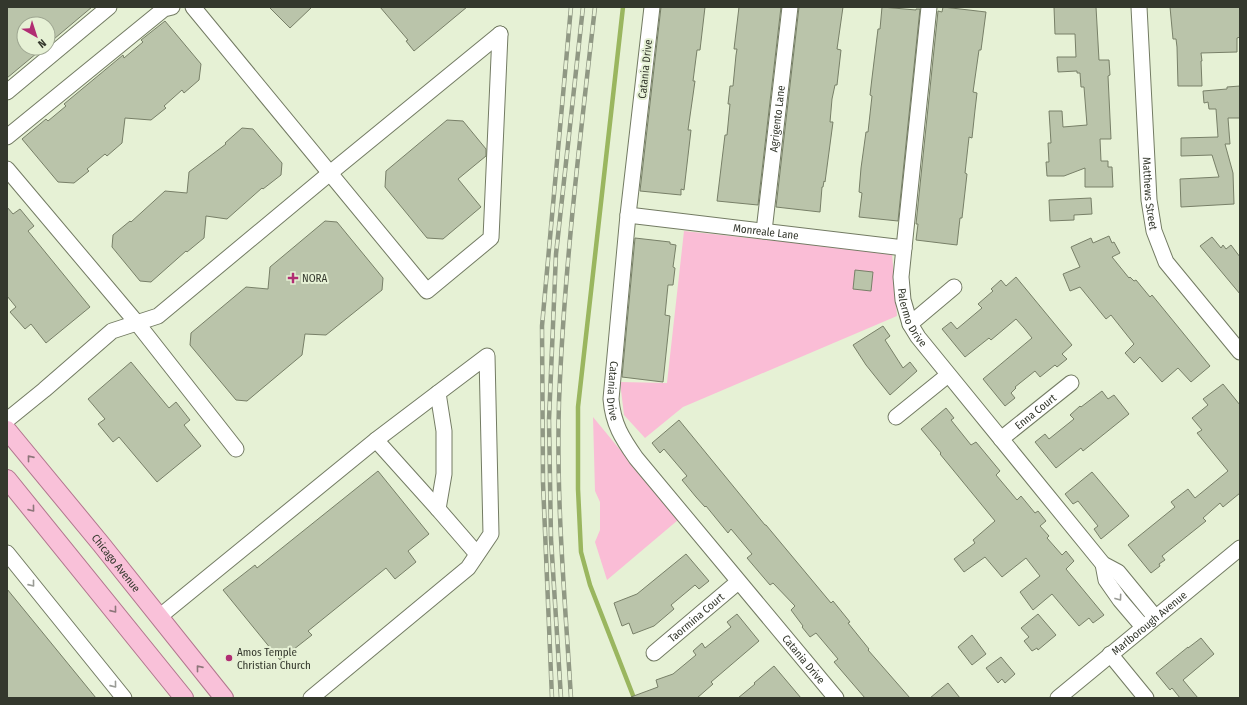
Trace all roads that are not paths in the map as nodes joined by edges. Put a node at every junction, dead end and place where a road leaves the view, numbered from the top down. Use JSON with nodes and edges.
{"nodes":[{"id":1,"x":109,"y":7,"type":"edge"},
{"id":2,"x":172,"y":7,"type":"edge"},
{"id":3,"x":193,"y":7,"type":"edge"},
{"id":4,"x":652,"y":7,"type":"edge"},
{"id":5,"x":790,"y":7,"type":"edge"},
{"id":6,"x":929,"y":7,"type":"edge"},
{"id":7,"x":1139,"y":7,"type":"edge"},
{"id":8,"x":7,"y":92,"type":"edge"},
{"id":9,"x":7,"y":137,"type":"edge"},
{"id":10,"x":7,"y":169,"type":"edge"},
{"id":11,"x":330,"y":173,"type":"junction"},
{"id":12,"x":628,"y":215,"type":"junction"},
{"id":13,"x":764,"y":231,"type":"junction"},
{"id":14,"x":904,"y":248,"type":"junction"},
{"id":15,"x":954,"y":287,"type":"dead end"},
{"id":16,"x":137,"y":323,"type":"junction"},
{"id":17,"x":910,"y":324,"type":"junction"},
{"id":18,"x":1240,"y":352,"type":"edge"},
{"id":19,"x":948,"y":375,"type":"junction"},
{"id":20,"x":1071,"y":383,"type":"dead end"},
{"id":21,"x":438,"y":393,"type":"junction"},
{"id":22,"x":896,"y":417,"type":"dead end"},
{"id":23,"x":7,"y":420,"type":"edge"},
{"id":24,"x":7,"y":430,"type":"edge"},
{"id":25,"x":376,"y":440,"type":"junction"},
{"id":26,"x":1001,"y":440,"type":"junction"},
{"id":27,"x":236,"y":449,"type":"dead end"},
{"id":28,"x":7,"y":479,"type":"edge"},
{"id":29,"x":438,"y":509,"type":"junction"},
{"id":30,"x":1240,"y":548,"type":"edge"},
{"id":31,"x":7,"y":553,"type":"edge"},
{"id":32,"x":477,"y":554,"type":"junction"},
{"id":33,"x":1103,"y":564,"type":"junction"},
{"id":34,"x":738,"y":582,"type":"junction"},
{"id":35,"x":159,"y":617,"type":"junction"},
{"id":36,"x":1155,"y":617,"type":"junction"},
{"id":37,"x":1143,"y":627,"type":"junction"},
{"id":38,"x":654,"y":653,"type":"dead end"},
{"id":39,"x":1110,"y":654,"type":"junction"},
{"id":40,"x":828,"y":696,"type":"edge"},
{"id":41,"x":124,"y":698,"type":"edge"},
{"id":42,"x":184,"y":698,"type":"edge"},
{"id":43,"x":224,"y":698,"type":"edge"},
{"id":44,"x":311,"y":698,"type":"edge"},
{"id":45,"x":1058,"y":698,"type":"edge"},
{"id":46,"x":1146,"y":698,"type":"edge"}],
"edges":[{"from":1,"to":8,"type":"street"},
{"from":2,"to":9,"type":"street"},
{"from":3,"to":11,"type":"street"},
{"from":4,"to":12,"type":"street","name":"Catania Drive"},
{"from":5,"to":13,"type":"street","name":"Agrigento Lane"},
{"from":6,"to":14,"type":"street","name":"Palermo Drive"},
{"from":7,"to":18,"type":"street","name":"Matthews Street"},
{"from":10,"to":16,"type":"street"},
{"from":11,"to":11,"type":"street"},
{"from":11,"to":16,"type":"street"},
{"from":12,"to":13,"type":"street","name":"Monreale Lane"},
{"from":12,"to":34,"type":"street","name":"Catania Drive"},
{"from":13,"to":14,"type":"street","name":"Monreale Lane"},
{"from":14,"to":17,"type":"street","name":"Palermo Drive"},
{"from":15,"to":17,"type":"street"},
{"from":16,"to":23,"type":"street"},
{"from":16,"to":27,"type":"street"},
{"from":17,"to":19,"type":"street","name":"Palermo Drive"},
{"from":19,"to":22,"type":"street"},
{"from":19,"to":26,"type":"street","name":"Palermo Drive"},
{"from":20,"to":26,"type":"street","name":"Enna Court"},
{"from":21,"to":25,"type":"street"},
{"from":21,"to":29,"type":"street"},
{"from":21,"to":32,"type":"street"},
{"from":35,"to":24,"type":"main road","name":"Chicago Avenue","one_way":true},
{"from":25,"to":29,"type":"street"},
{"from":25,"to":35,"type":"street"},
{"from":26,"to":33,"type":"street","name":"Palermo Drive"},
{"from":28,"to":42,"type":"main road","one_way":true},
{"from":29,"to":32,"type":"street"},
{"from":30,"to":36,"type":"street","name":"Marlborough Avenue"},
{"from":31,"to":41,"type":"street","one_way":true},
{"from":32,"to":44,"type":"street"},
{"from":33,"to":36,"type":"street","name":"Palermo Drive"},
{"from":33,"to":37,"type":"street","name":"Palermo Drive","one_way":true},
{"from":34,"to":38,"type":"street","name":"Taormina Court"},
{"from":34,"to":40,"type":"street","name":"Catania Drive"},
{"from":43,"to":35,"type":"main road","name":"Chicago Avenue","one_way":true},
{"from":36,"to":37,"type":"street","name":"Marlborough Avenue"},
{"from":37,"to":39,"type":"street","name":"Marlborough Avenue"},
{"from":39,"to":45,"type":"street","name":"Marlborough Avenue"},
{"from":39,"to":46,"type":"street"}]}
